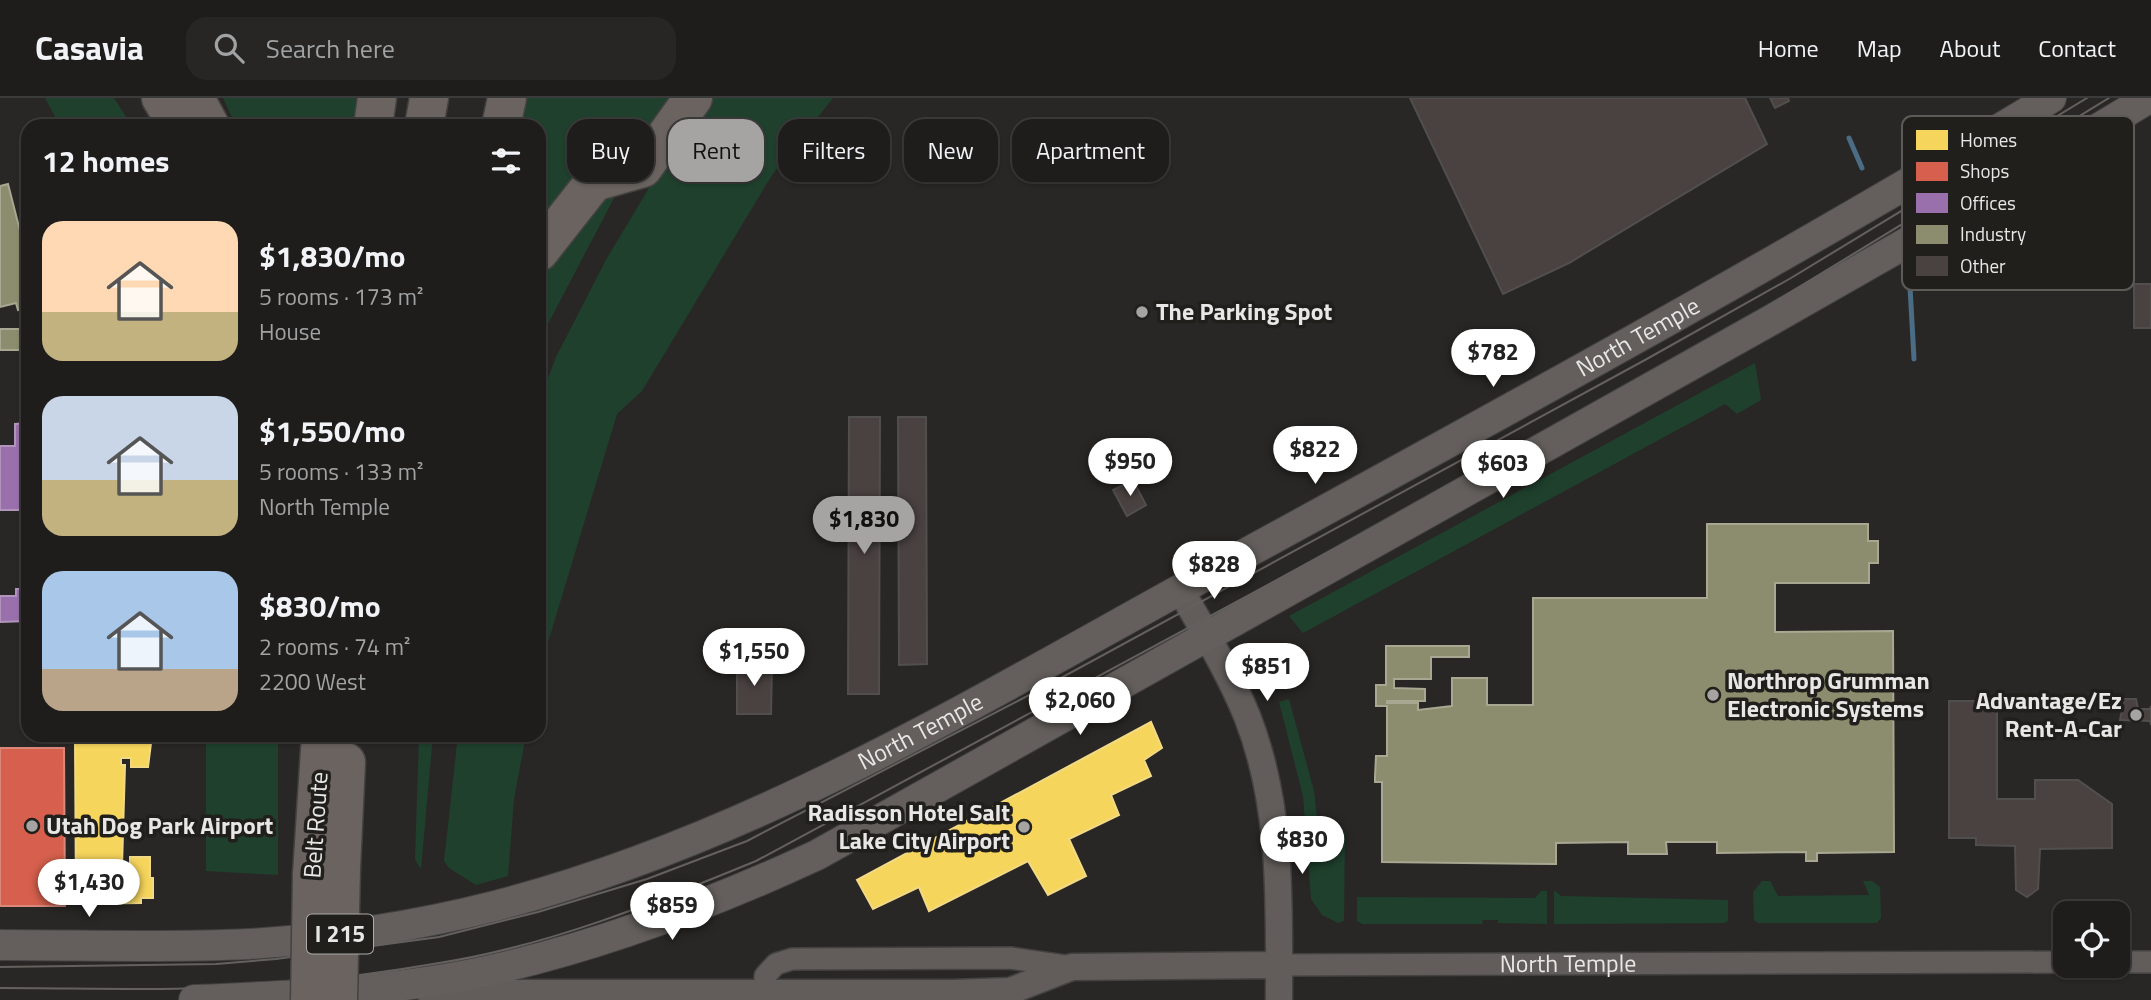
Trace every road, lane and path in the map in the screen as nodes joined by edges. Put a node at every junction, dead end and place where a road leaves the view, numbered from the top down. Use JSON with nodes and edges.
{"nodes":[{"id":1,"x":161,"y":98,"type":"edge"},
{"id":2,"x":195,"y":98,"type":"edge"},
{"id":3,"x":377,"y":98,"type":"edge"},
{"id":4,"x":404,"y":98,"type":"edge"},
{"id":5,"x":429,"y":98,"type":"edge"},
{"id":6,"x":507,"y":98,"type":"edge"},
{"id":7,"x":693,"y":98,"type":"edge"},
{"id":8,"x":2051,"y":98,"type":"edge"},
{"id":9,"x":2149,"y":98,"type":"edge"},
{"id":10,"x":2020,"y":116,"type":"edge"},
{"id":11,"x":2119,"y":116,"type":"edge"},
{"id":12,"x":174,"y":119,"type":"edge"},
{"id":13,"x":206,"y":119,"type":"edge"},
{"id":14,"x":374,"y":119,"type":"edge"},
{"id":15,"x":400,"y":119,"type":"edge"},
{"id":16,"x":425,"y":119,"type":"edge"},
{"id":17,"x":502,"y":119,"type":"edge"},
{"id":18,"x":1902,"y":185,"type":"edge"},
{"id":19,"x":546,"y":243,"type":"edge"},
{"id":20,"x":1902,"y":246,"type":"edge"},
{"id":21,"x":1180,"y":589,"type":"junction"},
{"id":22,"x":1208,"y":636,"type":"junction"},
{"id":23,"x":302,"y":742,"type":"edge"},
{"id":24,"x":321,"y":742,"type":"edge"},
{"id":25,"x":347,"y":742,"type":"edge"},
{"id":26,"x":316,"y":829,"type":"junction"},
{"id":27,"x":327,"y":871,"type":"junction"},
{"id":28,"x":0,"y":945,"type":"edge"},
{"id":29,"x":2053,"y":962,"type":"edge"},
{"id":30,"x":2130,"y":962,"type":"edge"},
{"id":31,"x":2151,"y":962,"type":"edge"},
{"id":32,"x":1279,"y":965,"type":"junction"},
{"id":33,"x":381,"y":988,"type":"junction"},
{"id":34,"x":765,"y":997,"type":"edge"},
{"id":35,"x":194,"y":1000,"type":"edge"},
{"id":36,"x":310,"y":1000,"type":"edge"},
{"id":37,"x":338,"y":1000,"type":"edge"},
{"id":38,"x":1279,"y":1000,"type":"edge"}],
"edges":[{"from":1,"to":12,"type":"highway"},
{"from":2,"to":13,"type":"highway"},
{"from":3,"to":14,"type":"highway"},
{"from":4,"to":15,"type":"highway"},
{"from":5,"to":16,"type":"highway"},
{"from":6,"to":17,"type":"highway"},
{"from":7,"to":19,"type":"highway"},
{"from":8,"to":10,"type":"main road","name":"North Temple"},
{"from":9,"to":11,"type":"main road","name":"North Temple"},
{"from":18,"to":21,"type":"main road","name":"North Temple"},
{"from":20,"to":22,"type":"main road","name":"North Temple"},
{"from":21,"to":22,"type":"street"},
{"from":21,"to":28,"type":"main road","name":"North Temple"},
{"from":22,"to":32,"type":"street"},
{"from":22,"to":33,"type":"main road","name":"North Temple"},
{"from":23,"to":26,"type":"highway"},
{"from":24,"to":26,"type":"highway","name":"Belt Route","number":"I 215"},
{"from":25,"to":27,"type":"highway","name":"Belt Route","number":"I 215"},
{"from":26,"to":27,"type":"highway","name":"Belt Route","number":"I 215"},
{"from":27,"to":36,"type":"highway","name":"Belt Route","number":"I 215","bridge":true},
{"from":27,"to":37,"type":"highway","name":"Belt Route","number":"I 215","bridge":true},
{"from":29,"to":32,"type":"street","name":"North Temple"},
{"from":30,"to":31,"type":"street"},
{"from":32,"to":34,"type":"street","name":"North Temple"},
{"from":32,"to":38,"type":"street"},
{"from":33,"to":34,"type":"street","name":"North Temple"},
{"from":33,"to":35,"type":"main road","name":"North Temple"}]}
